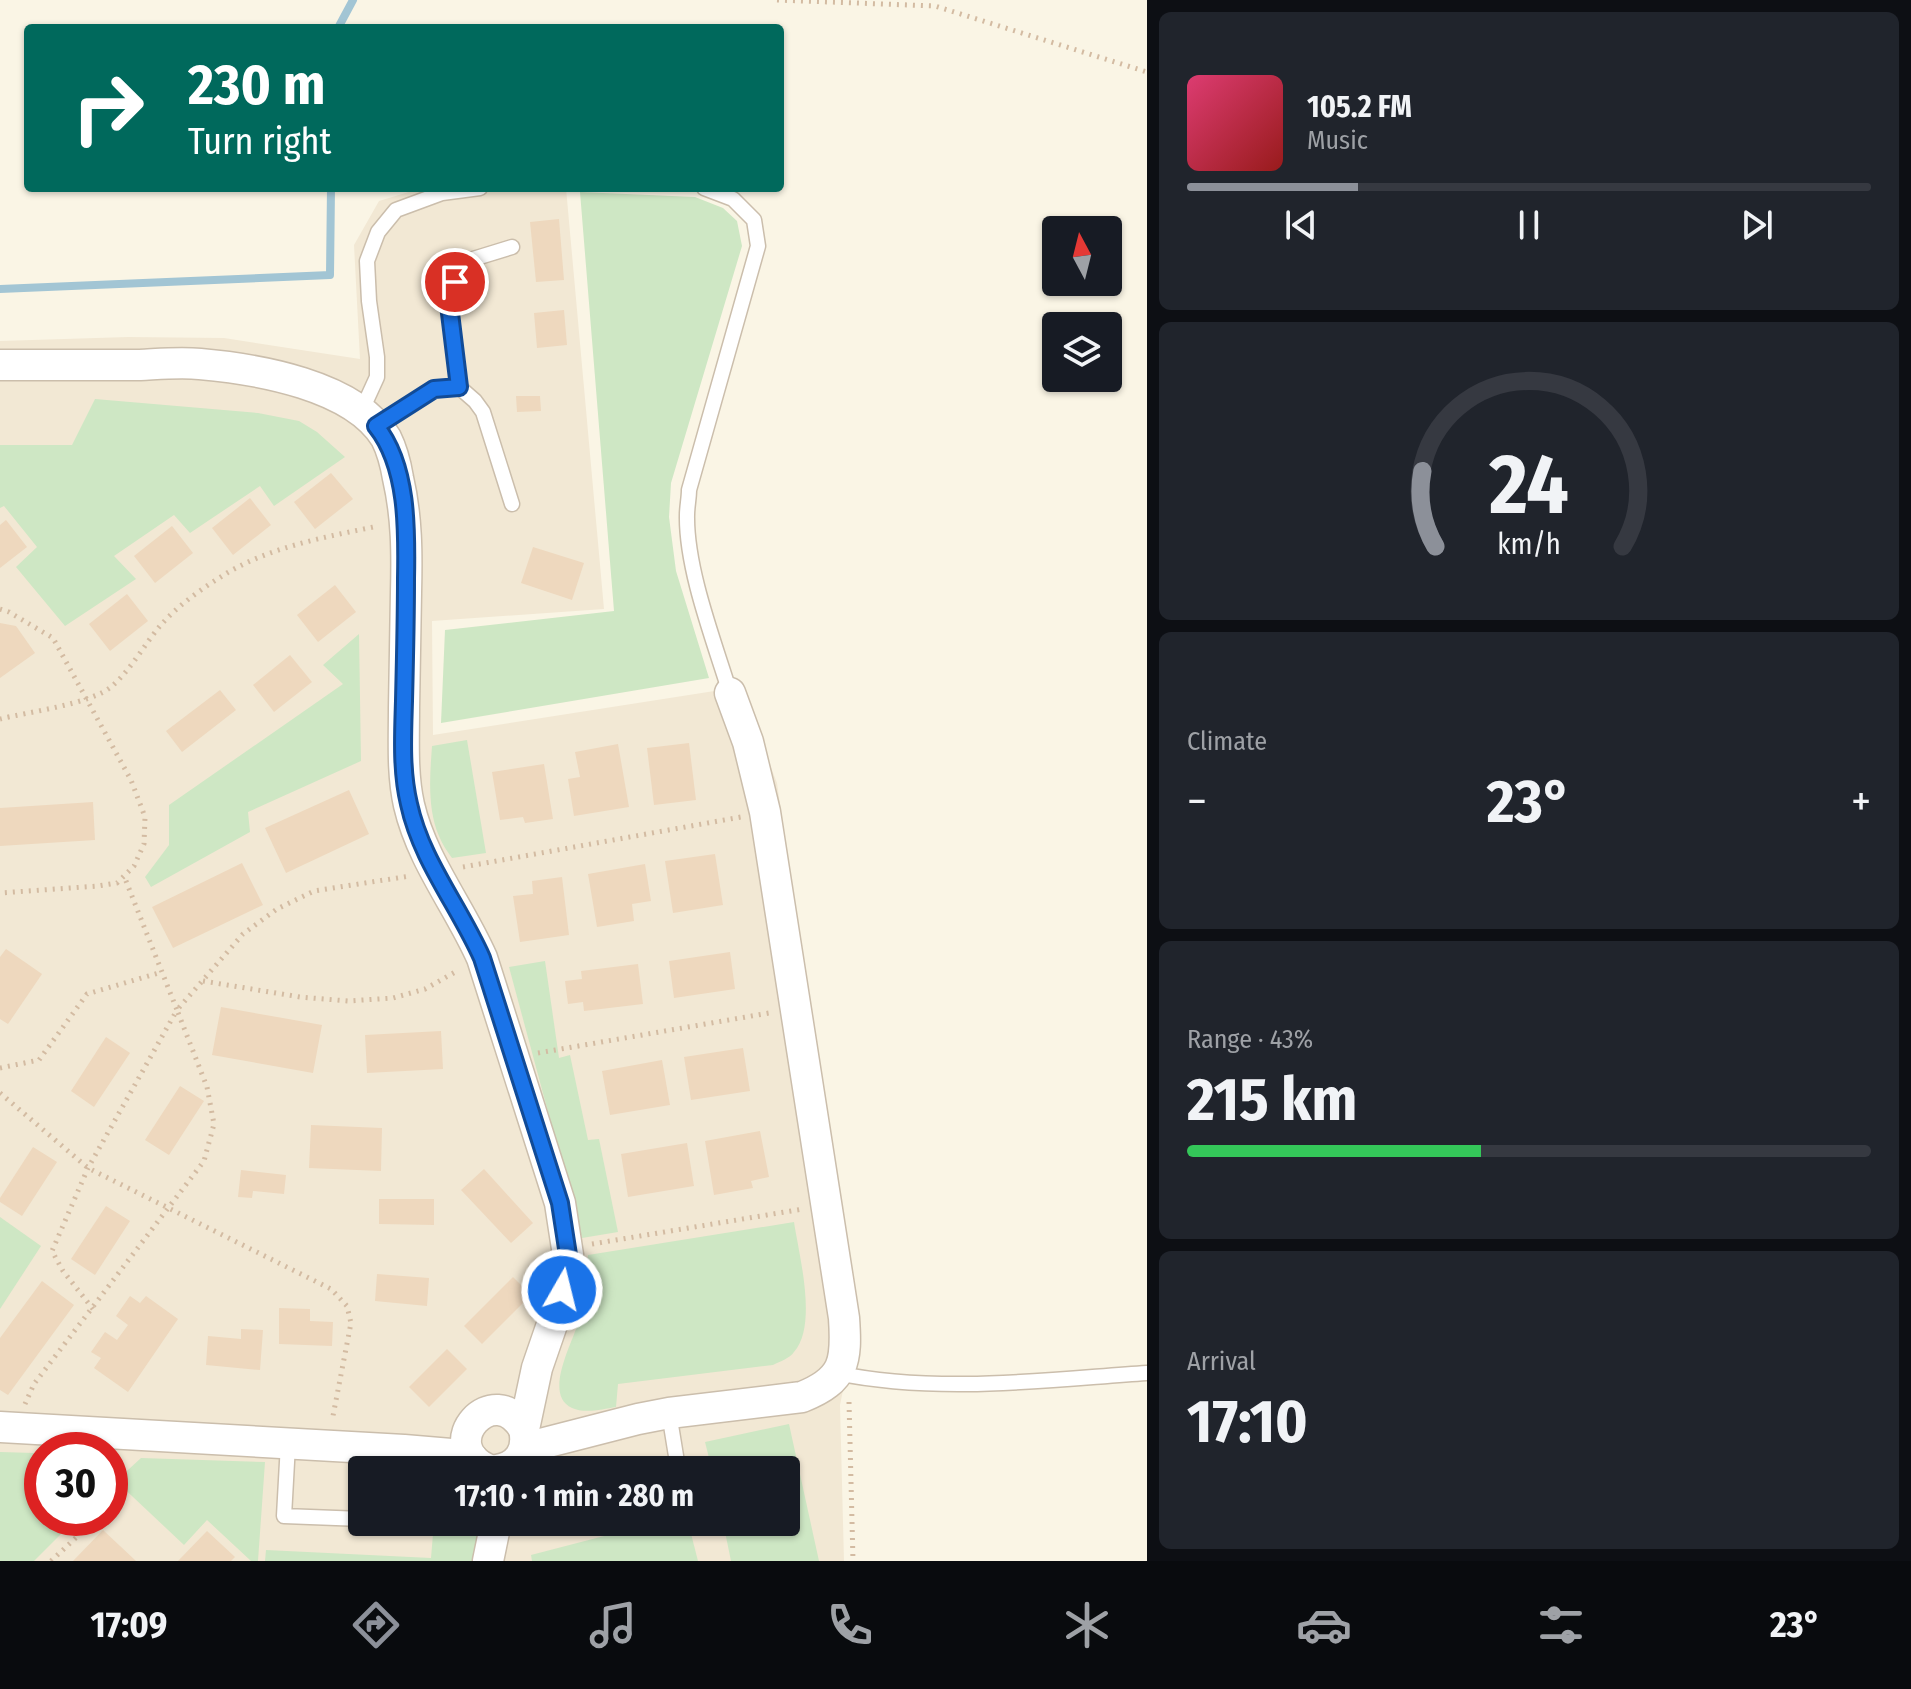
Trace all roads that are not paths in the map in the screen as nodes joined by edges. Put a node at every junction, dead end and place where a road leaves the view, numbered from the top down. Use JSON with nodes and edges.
{"nodes":[{"id":1,"x":450,"y":192,"type":"edge"},
{"id":2,"x":715,"y":192,"type":"edge"},
{"id":3,"x":512,"y":247,"type":"dead end"},
{"id":4,"x":0,"y":365,"type":"edge"},
{"id":5,"x":459,"y":387,"type":"junction"},
{"id":6,"x":369,"y":419,"type":"junction"},
{"id":7,"x":512,"y":504,"type":"dead end"},
{"id":8,"x":730,"y":693,"type":"joint"},
{"id":9,"x":537,"y":1368,"type":"junction"},
{"id":10,"x":1147,"y":1373,"type":"edge"},
{"id":11,"x":842,"y":1374,"type":"junction"},
{"id":12,"x":669,"y":1413,"type":"junction"},
{"id":13,"x":478,"y":1418,"type":"junction"},
{"id":14,"x":10,"y":1428,"type":"edge"},
{"id":15,"x":288,"y":1444,"type":"junction"},
{"id":16,"x":406,"y":1456,"type":"edge"},
{"id":17,"x":415,"y":1456,"type":"edge"},
{"id":18,"x":426,"y":1456,"type":"edge"},
{"id":19,"x":467,"y":1456,"type":"edge"},
{"id":20,"x":492,"y":1456,"type":"edge"},
{"id":21,"x":502,"y":1456,"type":"edge"},
{"id":22,"x":502,"y":1456,"type":"edge"},
{"id":23,"x":513,"y":1456,"type":"edge"},
{"id":24,"x":676,"y":1456,"type":"edge"},
{"id":25,"x":348,"y":1518,"type":"edge"},
{"id":26,"x":493,"y":1536,"type":"edge"},
{"id":27,"x":488,"y":1561,"type":"edge"}],
"edges":[{"from":1,"to":6,"type":"lane"},
{"from":2,"to":8,"type":"lane"},
{"from":3,"to":5,"type":"lane"},
{"from":4,"to":6,"type":"street"},
{"from":5,"to":6,"type":"lane"},
{"from":5,"to":7,"type":"lane"},
{"from":6,"to":9,"type":"street"},
{"from":8,"to":11,"type":"street"},
{"from":9,"to":13,"type":"street"},
{"from":9,"to":21,"type":"street"},
{"from":10,"to":11,"type":"lane"},
{"from":11,"to":12,"type":"street"},
{"from":12,"to":23,"type":"street"},
{"from":12,"to":24,"type":"lane"},
{"from":13,"to":17,"type":"street"},
{"from":13,"to":20,"type":"street"},
{"from":13,"to":22,"type":"street"},
{"from":14,"to":15,"type":"street"},
{"from":15,"to":16,"type":"street"},
{"from":15,"to":25,"type":"lane"},
{"from":18,"to":19,"type":"street"},
{"from":26,"to":27,"type":"street"}]}
